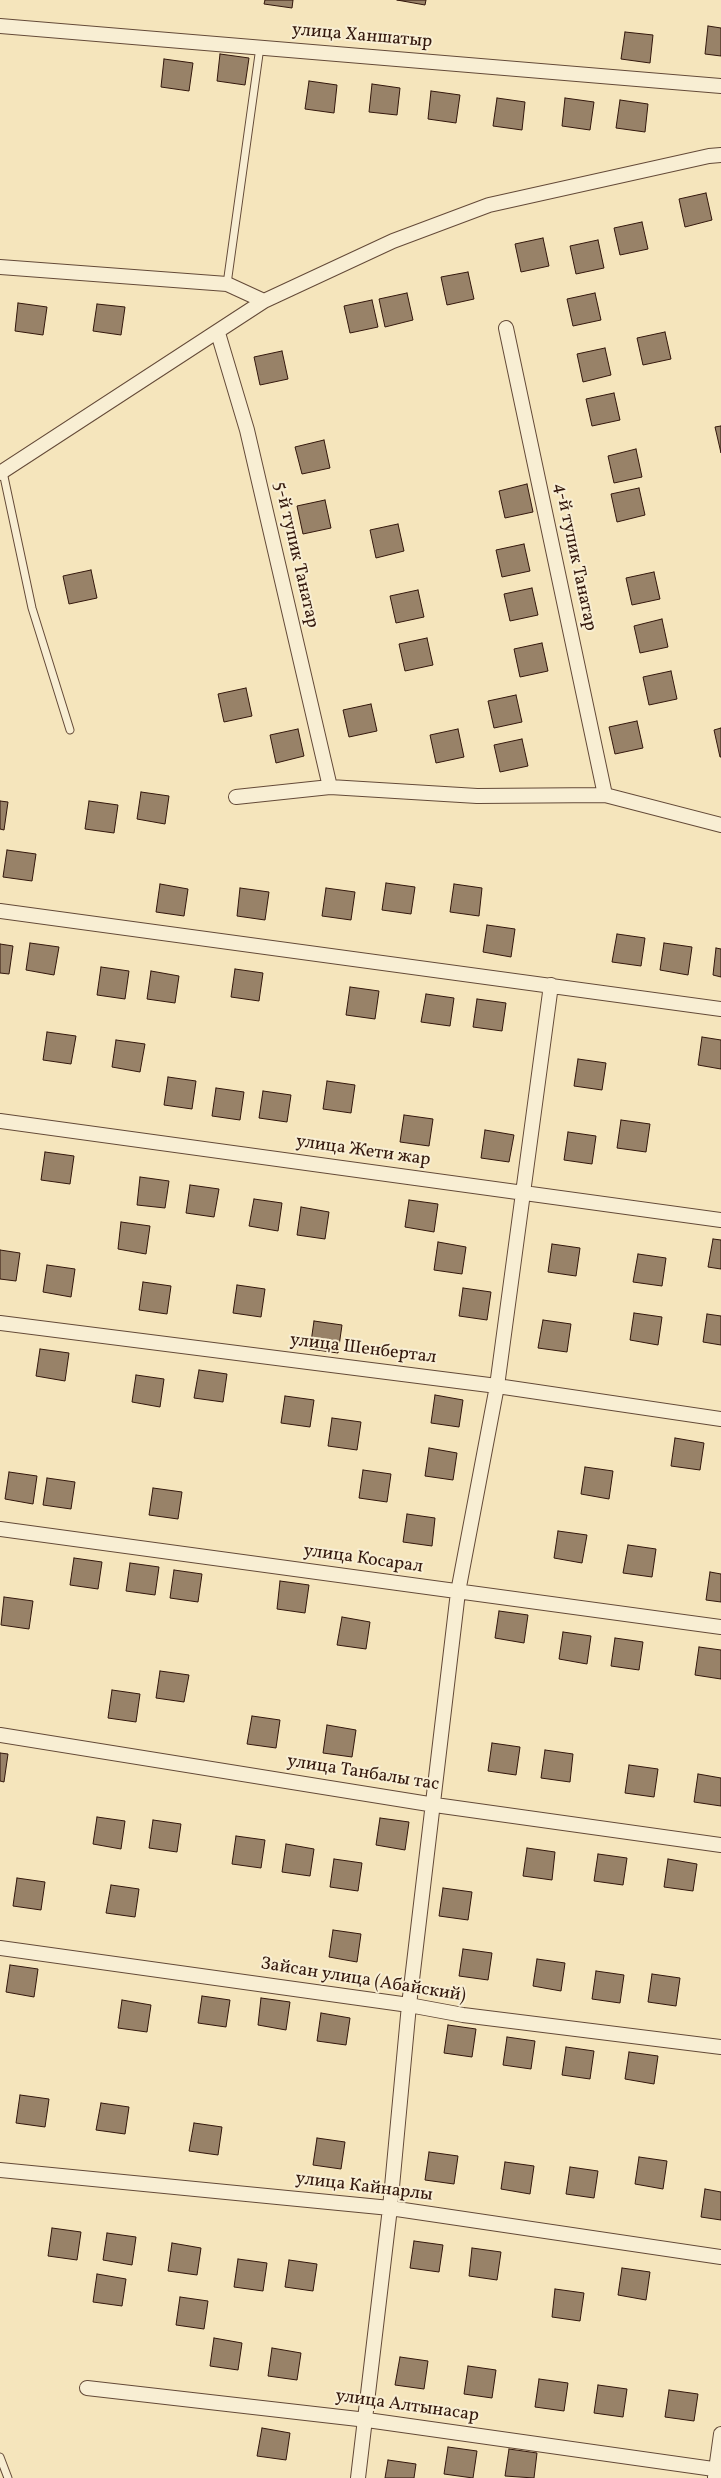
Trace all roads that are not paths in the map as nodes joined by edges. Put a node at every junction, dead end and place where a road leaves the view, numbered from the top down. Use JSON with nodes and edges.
{"nodes":[{"id":1,"x":0,"y":26,"type":"edge"},
{"id":2,"x":260,"y":47,"type":"junction"},
{"id":3,"x":721,"y":86,"type":"edge"},
{"id":4,"x":721,"y":155,"type":"edge"},
{"id":5,"x":0,"y":267,"type":"edge"},
{"id":6,"x":227,"y":284,"type":"junction"},
{"id":7,"x":264,"y":301,"type":"junction"},
{"id":8,"x":506,"y":328,"type":"dead end"},
{"id":9,"x":218,"y":333,"type":"junction"},
{"id":10,"x":1,"y":472,"type":"edge"},
{"id":11,"x":70,"y":730,"type":"dead end"},
{"id":12,"x":330,"y":787,"type":"junction"},
{"id":13,"x":605,"y":795,"type":"junction"},
{"id":14,"x":236,"y":797,"type":"dead end"},
{"id":15,"x":721,"y":825,"type":"edge"},
{"id":16,"x":0,"y":911,"type":"edge"},
{"id":17,"x":551,"y":985,"type":"junction"},
{"id":18,"x":721,"y":1009,"type":"edge"},
{"id":19,"x":0,"y":1121,"type":"edge"},
{"id":20,"x":524,"y":1194,"type":"junction"},
{"id":21,"x":721,"y":1220,"type":"edge"},
{"id":22,"x":0,"y":1323,"type":"edge"},
{"id":23,"x":498,"y":1386,"type":"junction"},
{"id":24,"x":721,"y":1419,"type":"edge"},
{"id":25,"x":0,"y":1529,"type":"edge"},
{"id":26,"x":458,"y":1592,"type":"junction"},
{"id":27,"x":721,"y":1628,"type":"edge"},
{"id":28,"x":0,"y":1735,"type":"edge"},
{"id":29,"x":435,"y":1805,"type":"junction"},
{"id":30,"x":721,"y":1844,"type":"edge"},
{"id":31,"x":0,"y":1948,"type":"edge"},
{"id":32,"x":409,"y":2005,"type":"junction"},
{"id":33,"x":721,"y":2047,"type":"edge"},
{"id":34,"x":0,"y":2170,"type":"edge"},
{"id":35,"x":390,"y":2208,"type":"junction"},
{"id":36,"x":721,"y":2257,"type":"edge"},
{"id":37,"x":87,"y":2388,"type":"dead end"},
{"id":38,"x":367,"y":2420,"type":"junction"},
{"id":39,"x":721,"y":2434,"type":"edge"},
{"id":40,"x":0,"y":2457,"type":"edge"},
{"id":41,"x":717,"y":2472,"type":"edge"},
{"id":42,"x":8,"y":2478,"type":"edge"},
{"id":43,"x":358,"y":2478,"type":"edge"}],
"edges":[{"from":1,"to":2,"type":"street","name":"улица Ханшатыр"},
{"from":2,"to":3,"type":"street","name":"улица Ханшатыр"},
{"from":2,"to":6,"type":"lane"},
{"from":4,"to":7,"type":"street"},
{"from":5,"to":6,"type":"street"},
{"from":6,"to":7,"type":"street"},
{"from":7,"to":9,"type":"street"},
{"from":8,"to":13,"type":"street","name":"4-й тупик Танатар"},
{"from":9,"to":10,"type":"street"},
{"from":9,"to":12,"type":"street","name":"5-й тупик Танатар"},
{"from":10,"to":11,"type":"lane"},
{"from":12,"to":13,"type":"street"},
{"from":12,"to":14,"type":"street"},
{"from":13,"to":15,"type":"street"},
{"from":16,"to":17,"type":"street"},
{"from":17,"to":18,"type":"street"},
{"from":17,"to":20,"type":"street"},
{"from":19,"to":20,"type":"street","name":"улица Жети жар"},
{"from":20,"to":21,"type":"street","name":"улица Жети жар"},
{"from":20,"to":23,"type":"street"},
{"from":22,"to":23,"type":"street","name":"улица Шенбертал"},
{"from":23,"to":24,"type":"street","name":"улица Шенбертал"},
{"from":23,"to":26,"type":"street"},
{"from":25,"to":26,"type":"street","name":"улица Косарал"},
{"from":26,"to":27,"type":"street","name":"улица Косарал"},
{"from":26,"to":29,"type":"street"},
{"from":28,"to":29,"type":"street","name":"улица Танбалы тас"},
{"from":29,"to":30,"type":"street","name":"улица Танбалы тас"},
{"from":29,"to":32,"type":"street"},
{"from":31,"to":32,"type":"street","name":"Зайсан улица (Абайский)"},
{"from":32,"to":33,"type":"street","name":"Зайсан улица (Абайский)"},
{"from":32,"to":35,"type":"street"},
{"from":34,"to":35,"type":"street","name":"улица Кайнарлы"},
{"from":35,"to":36,"type":"street","name":"улица Кайнарлы"},
{"from":35,"to":38,"type":"street"},
{"from":37,"to":38,"type":"street","name":"улица Алтынасар"},
{"from":38,"to":41,"type":"street","name":"улица Алтынасар"},
{"from":38,"to":43,"type":"street"},
{"from":39,"to":41,"type":"street"},
{"from":40,"to":42,"type":"lane"}]}
